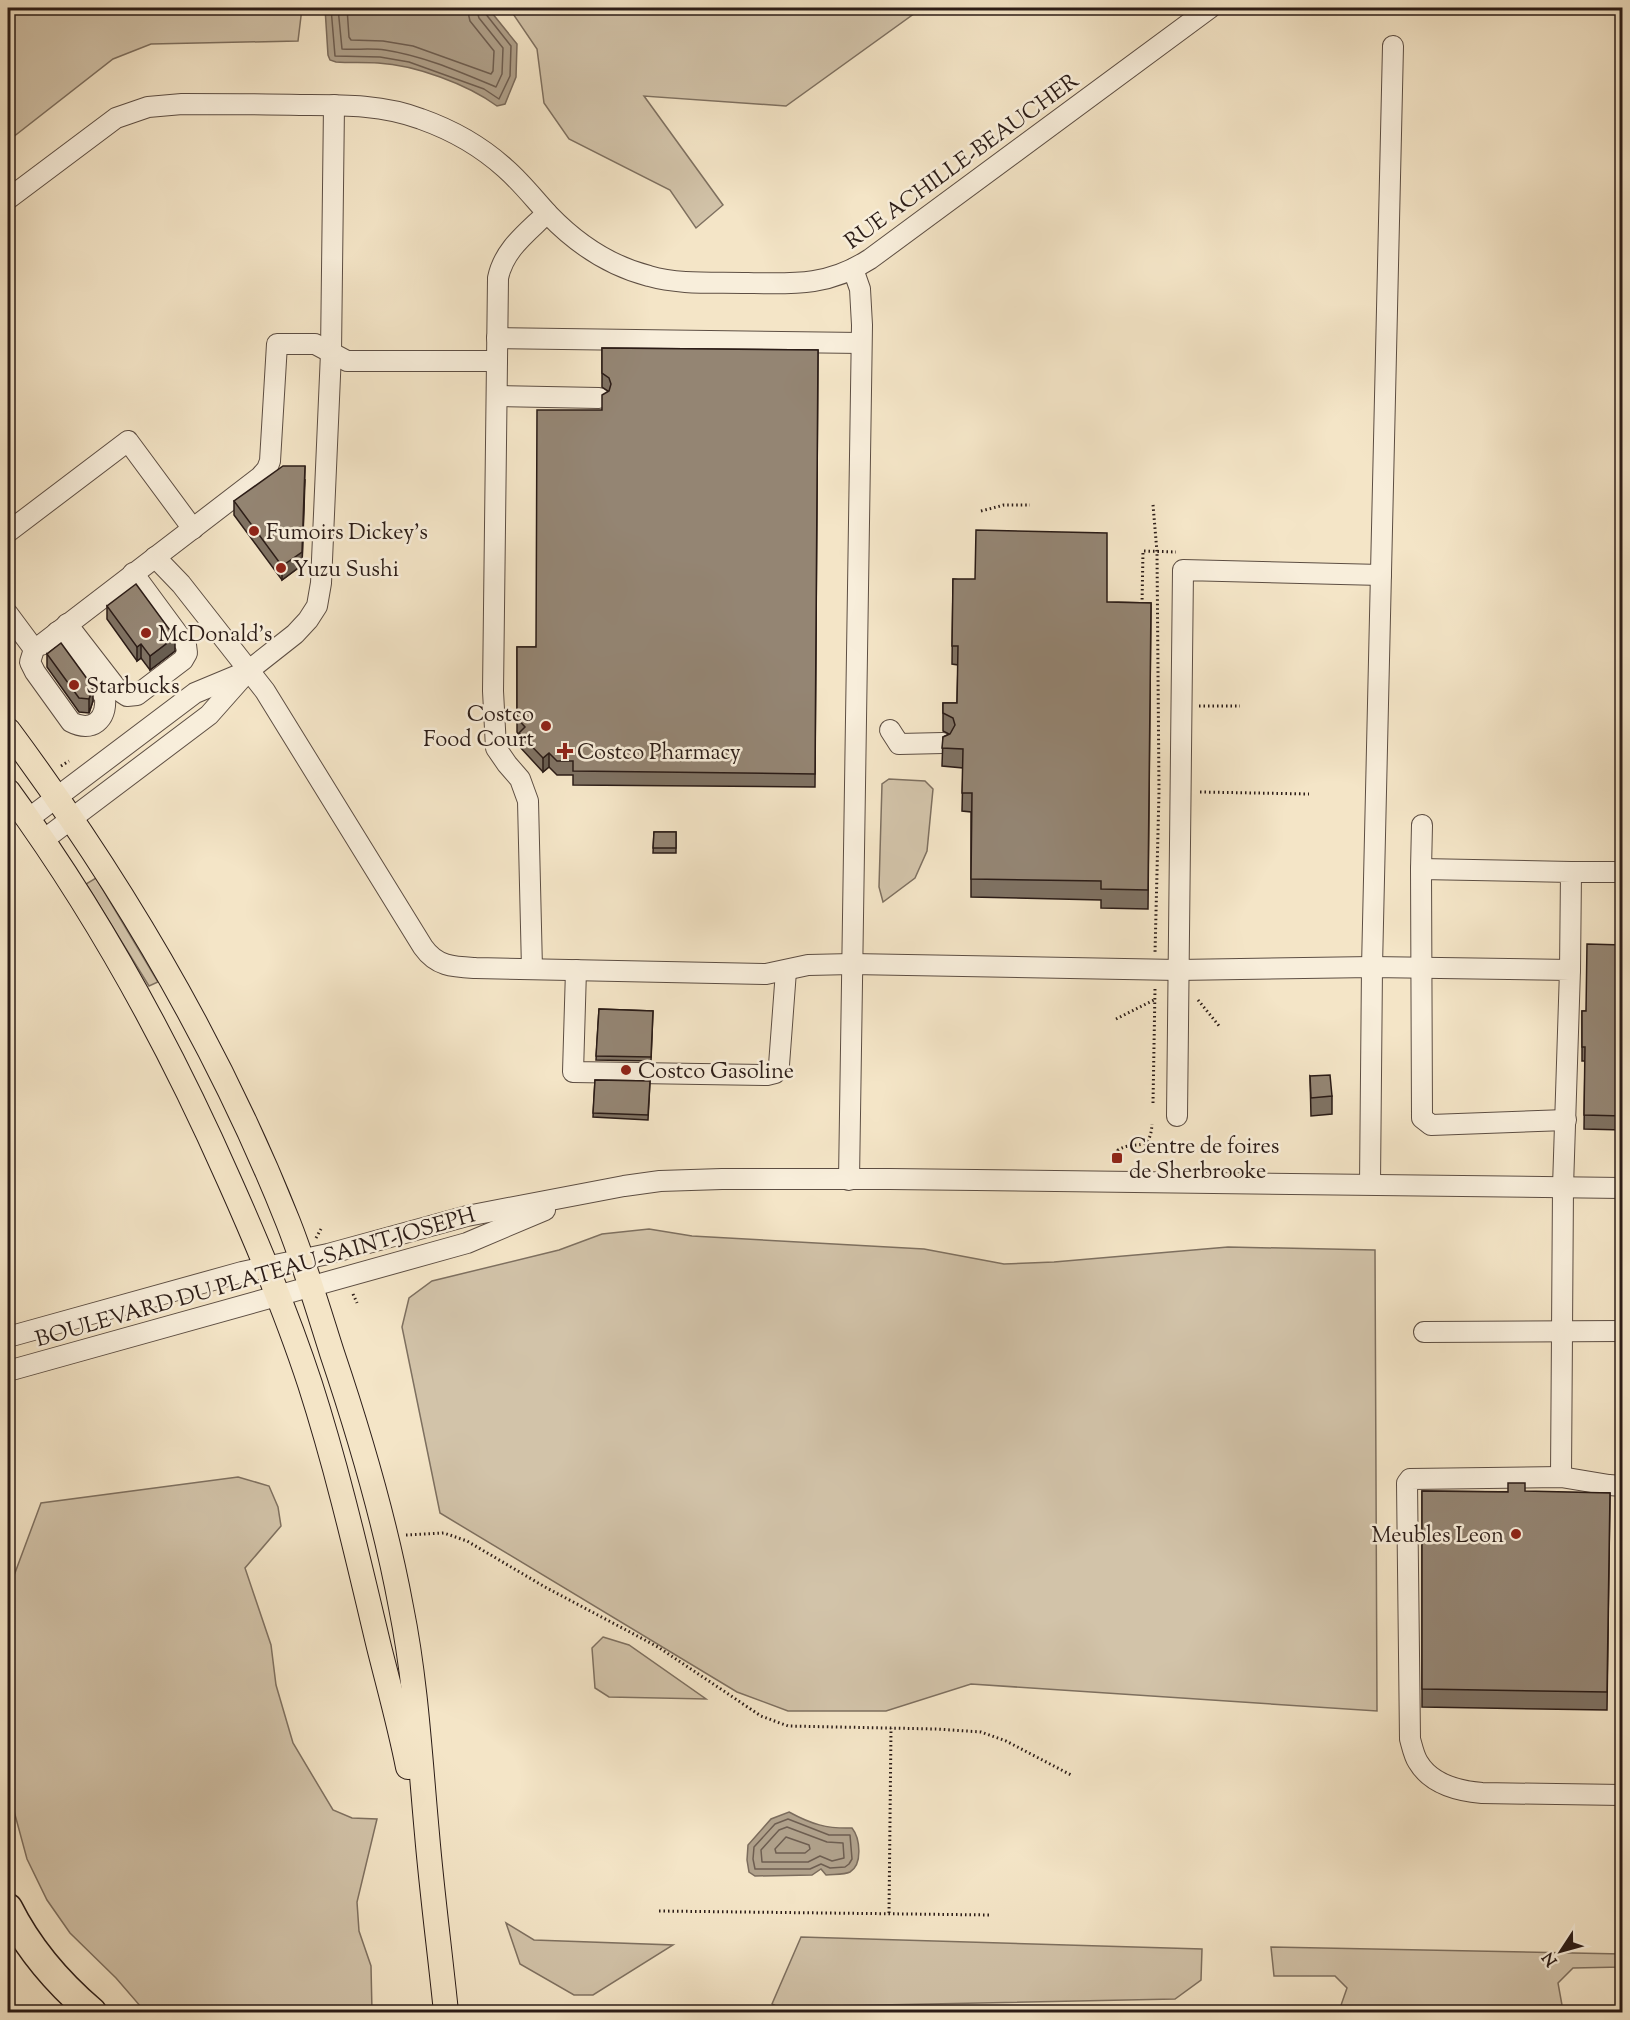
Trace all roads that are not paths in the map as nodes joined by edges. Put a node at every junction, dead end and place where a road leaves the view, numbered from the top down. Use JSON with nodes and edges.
{"nodes":[{"id":1,"x":1210,"y":8,"type":"edge"},
{"id":2,"x":1393,"y":46,"type":"dead end"},
{"id":3,"x":334,"y":105,"type":"junction"},
{"id":4,"x":8,"y":198,"type":"edge"},
{"id":5,"x":548,"y":213,"type":"junction"},
{"id":6,"x":853,"y":269,"type":"junction"},
{"id":7,"x":497,"y":338,"type":"junction"},
{"id":8,"x":861,"y":343,"type":"junction"},
{"id":9,"x":331,"y":353,"type":"junction"},
{"id":10,"x":497,"y":361,"type":"junction"},
{"id":11,"x":497,"y":396,"type":"junction"},
{"id":12,"x":599,"y":398,"type":"edge"},
{"id":13,"x":194,"y":529,"type":"junction"},
{"id":14,"x":8,"y":532,"type":"edge"},
{"id":15,"x":155,"y":557,"type":"junction"},
{"id":16,"x":133,"y":573,"type":"junction"},
{"id":17,"x":1381,"y":575,"type":"junction"},
{"id":18,"x":8,"y":614,"type":"edge"},
{"id":19,"x":62,"y":628,"type":"junction"},
{"id":20,"x":36,"y":646,"type":"junction"},
{"id":21,"x":248,"y":671,"type":"junction"},
{"id":22,"x":8,"y":730,"type":"edge"},
{"id":23,"x":890,"y":730,"type":"dead end"},
{"id":24,"x":943,"y":743,"type":"edge"},
{"id":25,"x":8,"y":791,"type":"edge"},
{"id":26,"x":57,"y":798,"type":"junction"},
{"id":27,"x":27,"y":819,"type":"junction"},
{"id":28,"x":72,"y":819,"type":"junction"},
{"id":29,"x":1422,"y":825,"type":"dead end"},
{"id":30,"x":42,"y":841,"type":"junction"},
{"id":31,"x":1421,"y":869,"type":"junction"},
{"id":32,"x":1571,"y":872,"type":"junction"},
{"id":33,"x":1623,"y":872,"type":"edge"},
{"id":34,"x":852,"y":964,"type":"junction"},
{"id":35,"x":1372,"y":967,"type":"junction"},
{"id":36,"x":1422,"y":968,"type":"junction"},
{"id":37,"x":532,"y":969,"type":"junction"},
{"id":38,"x":576,"y":970,"type":"junction"},
{"id":39,"x":1178,"y":970,"type":"junction"},
{"id":40,"x":1569,"y":970,"type":"junction"},
{"id":41,"x":786,"y":971,"type":"junction"},
{"id":42,"x":1177,"y":1116,"type":"dead end"},
{"id":43,"x":1566,"y":1120,"type":"junction"},
{"id":44,"x":849,"y":1180,"type":"junction"},
{"id":45,"x":1370,"y":1184,"type":"junction"},
{"id":46,"x":1563,"y":1187,"type":"junction"},
{"id":47,"x":1623,"y":1188,"type":"edge"},
{"id":48,"x":580,"y":1195,"type":"junction"},
{"id":49,"x":301,"y":1259,"type":"junction"},
{"id":50,"x":267,"y":1267,"type":"junction"},
{"id":51,"x":311,"y":1287,"type":"junction"},
{"id":52,"x":279,"y":1296,"type":"junction"},
{"id":53,"x":1623,"y":1331,"type":"edge"},
{"id":54,"x":1424,"y":1332,"type":"dead end"},
{"id":55,"x":1562,"y":1332,"type":"junction"},
{"id":56,"x":8,"y":1337,"type":"edge"},
{"id":57,"x":8,"y":1371,"type":"edge"},
{"id":58,"x":1561,"y":1477,"type":"junction"},
{"id":59,"x":1623,"y":1486,"type":"edge"},
{"id":60,"x":1623,"y":1795,"type":"edge"},
{"id":61,"x":431,"y":1881,"type":"junction"},
{"id":62,"x":8,"y":1908,"type":"edge"},
{"id":63,"x":92,"y":2013,"type":"edge"},
{"id":64,"x":446,"y":2013,"type":"edge"}],
"edges":[{"from":1,"to":6,"type":"street","name":"RUE ACHILLE-BEAUCHER"},
{"from":2,"to":17,"type":"street"},
{"from":3,"to":4,"type":"street","name":"RUE ACHILLE-BEAUCHER"},
{"from":3,"to":5,"type":"street","name":"RUE ACHILLE-BEAUCHER"},
{"from":3,"to":9,"type":"street"},
{"from":5,"to":6,"type":"street","name":"RUE ACHILLE-BEAUCHER"},
{"from":5,"to":7,"type":"street"},
{"from":6,"to":8,"type":"street"},
{"from":7,"to":8,"type":"street"},
{"from":7,"to":10,"type":"street"},
{"from":8,"to":34,"type":"street"},
{"from":9,"to":10,"type":"street"},
{"from":9,"to":13,"type":"street"},
{"from":9,"to":21,"type":"street"},
{"from":10,"to":11,"type":"street"},
{"from":11,"to":12,"type":"street"},
{"from":11,"to":37,"type":"street"},
{"from":13,"to":14,"type":"street"},
{"from":13,"to":15,"type":"street"},
{"from":15,"to":16,"type":"street"},
{"from":15,"to":21,"type":"street"},
{"from":16,"to":19,"type":"street"},
{"from":16,"to":19,"type":"street"},
{"from":17,"to":35,"type":"street"},
{"from":17,"to":39,"type":"street"},
{"from":18,"to":20,"type":"street"},
{"from":19,"to":20,"type":"street"},
{"from":19,"to":20,"type":"street"},
{"from":21,"to":26,"type":"street"},
{"from":21,"to":28,"type":"street"},
{"from":21,"to":37,"type":"street"},
{"from":22,"to":26,"type":"main road"},
{"from":23,"to":24,"type":"street"},
{"from":25,"to":27,"type":"main road"},
{"from":26,"to":27,"type":"street"},
{"from":26,"to":28,"type":"main road"},
{"from":27,"to":30,"type":"main road"},
{"from":28,"to":30,"type":"street"},
{"from":28,"to":49,"type":"main road"},
{"from":29,"to":31,"type":"street"},
{"from":30,"to":50,"type":"main road"},
{"from":31,"to":32,"type":"street"},
{"from":31,"to":36,"type":"street"},
{"from":32,"to":33,"type":"street"},
{"from":32,"to":40,"type":"street"},
{"from":34,"to":39,"type":"street"},
{"from":34,"to":41,"type":"street"},
{"from":34,"to":44,"type":"street"},
{"from":35,"to":36,"type":"street"},
{"from":35,"to":39,"type":"street"},
{"from":35,"to":45,"type":"street"},
{"from":36,"to":40,"type":"street"},
{"from":36,"to":43,"type":"street"},
{"from":37,"to":38,"type":"street"},
{"from":38,"to":41,"type":"street"},
{"from":38,"to":41,"type":"street"},
{"from":39,"to":42,"type":"street"},
{"from":40,"to":43,"type":"street"},
{"from":43,"to":46,"type":"street"},
{"from":44,"to":45,"type":"street","name":"BOULEVARD DU PLATEAU-SAINT-JOSEPH"},
{"from":44,"to":48,"type":"street","name":"BOULEVARD DU PLATEAU-SAINT-JOSEPH"},
{"from":45,"to":46,"type":"street","name":"BOULEVARD DU PLATEAU-SAINT-JOSEPH"},
{"from":46,"to":47,"type":"street","name":"BOULEVARD DU PLATEAU-SAINT-JOSEPH"},
{"from":46,"to":55,"type":"street"},
{"from":48,"to":49,"type":"street","name":"BOULEVARD DU PLATEAU-SAINT-JOSEPH"},
{"from":48,"to":51,"type":"street","name":"BOULEVARD DU PLATEAU-SAINT-JOSEPH"},
{"from":49,"to":50,"type":"street","name":"BOULEVARD DU PLATEAU-SAINT-JOSEPH"},
{"from":49,"to":51,"type":"main road"},
{"from":50,"to":52,"type":"main road"},
{"from":50,"to":56,"type":"street","name":"BOULEVARD DU PLATEAU-SAINT-JOSEPH"},
{"from":51,"to":52,"type":"street","name":"BOULEVARD DU PLATEAU-SAINT-JOSEPH"},
{"from":51,"to":61,"type":"main road"},
{"from":52,"to":57,"type":"street","name":"BOULEVARD DU PLATEAU-SAINT-JOSEPH"},
{"from":52,"to":61,"type":"main road"},
{"from":53,"to":55,"type":"street"},
{"from":54,"to":55,"type":"street"},
{"from":55,"to":58,"type":"street"},
{"from":58,"to":59,"type":"street"},
{"from":58,"to":60,"type":"street"},
{"from":61,"to":64,"type":"main road"},
{"from":62,"to":63,"type":"highway"}]}
